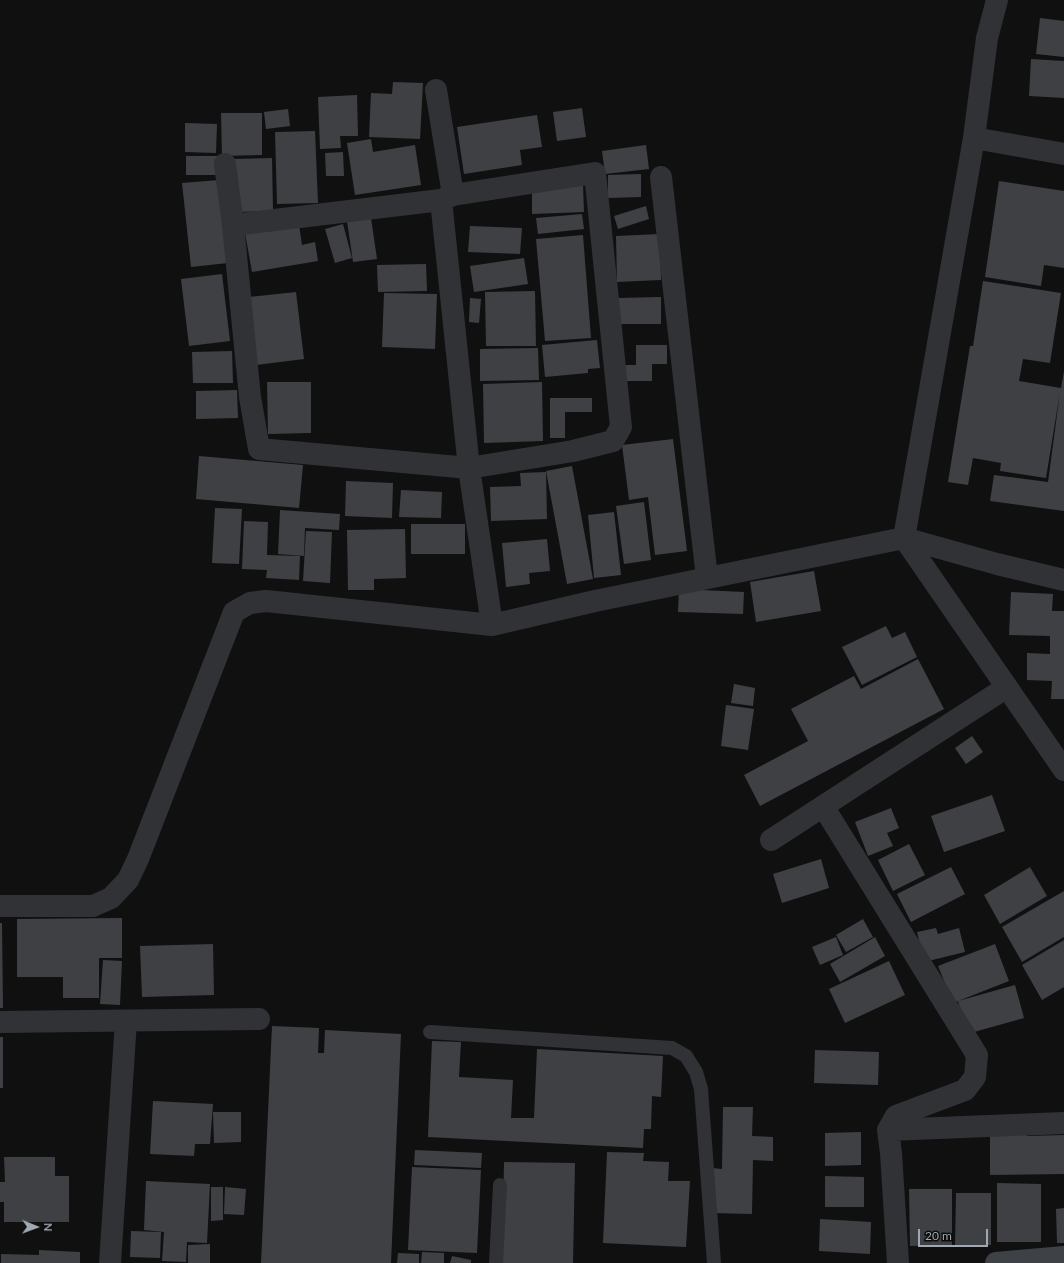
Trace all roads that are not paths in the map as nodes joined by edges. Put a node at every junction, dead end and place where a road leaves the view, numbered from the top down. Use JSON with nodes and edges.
{"nodes":[{"id":1,"x":997,"y":0,"type":"edge"},
{"id":2,"x":436,"y":90,"type":"dead end"},
{"id":3,"x":974,"y":138,"type":"junction"},
{"id":4,"x":1064,"y":154,"type":"edge"},
{"id":5,"x":225,"y":164,"type":"dead end"},
{"id":6,"x":661,"y":177,"type":"dead end"},
{"id":7,"x":447,"y":197,"type":"junction"},
{"id":8,"x":233,"y":225,"type":"junction"},
{"id":9,"x":469,"y":468,"type":"junction"},
{"id":10,"x":904,"y":538,"type":"junction"},
{"id":11,"x":707,"y":578,"type":"junction"},
{"id":12,"x":1064,"y":580,"type":"edge"},
{"id":13,"x":492,"y":625,"type":"junction"},
{"id":14,"x":1007,"y":687,"type":"junction"},
{"id":15,"x":1064,"y":770,"type":"edge"},
{"id":16,"x":823,"y":806,"type":"junction"},
{"id":17,"x":771,"y":840,"type":"dead end"},
{"id":18,"x":0,"y":906,"type":"edge"},
{"id":19,"x":259,"y":1019,"type":"dead end"},
{"id":20,"x":126,"y":1021,"type":"junction"},
{"id":21,"x":0,"y":1022,"type":"edge"},
{"id":22,"x":430,"y":1032,"type":"dead end"},
{"id":23,"x":1064,"y":1123,"type":"edge"},
{"id":24,"x":888,"y":1130,"type":"junction"},
{"id":25,"x":500,"y":1185,"type":"dead end"},
{"id":26,"x":1064,"y":1257,"type":"edge"},
{"id":27,"x":110,"y":1263,"type":"edge"},
{"id":28,"x":496,"y":1263,"type":"edge"},
{"id":29,"x":714,"y":1263,"type":"edge"},
{"id":30,"x":898,"y":1263,"type":"edge"},
{"id":31,"x":996,"y":1263,"type":"edge"}],
"edges":[{"from":1,"to":3,"type":"street"},
{"from":2,"to":7,"type":"street"},
{"from":3,"to":4,"type":"street"},
{"from":3,"to":10,"type":"street"},
{"from":5,"to":8,"type":"street"},
{"from":6,"to":11,"type":"street"},
{"from":7,"to":8,"type":"street"},
{"from":7,"to":9,"type":"street"},
{"from":7,"to":9,"type":"street"},
{"from":8,"to":9,"type":"street"},
{"from":9,"to":13,"type":"street"},
{"from":10,"to":11,"type":"street"},
{"from":10,"to":12,"type":"street"},
{"from":10,"to":14,"type":"street"},
{"from":11,"to":13,"type":"street"},
{"from":13,"to":18,"type":"street"},
{"from":14,"to":15,"type":"street"},
{"from":14,"to":16,"type":"street"},
{"from":16,"to":17,"type":"street"},
{"from":16,"to":24,"type":"street"},
{"from":19,"to":20,"type":"street"},
{"from":20,"to":21,"type":"street"},
{"from":20,"to":27,"type":"street"},
{"from":22,"to":29,"type":"lane"},
{"from":23,"to":24,"type":"street"},
{"from":24,"to":30,"type":"street"},
{"from":25,"to":28,"type":"lane"},
{"from":26,"to":31,"type":"street"}]}
